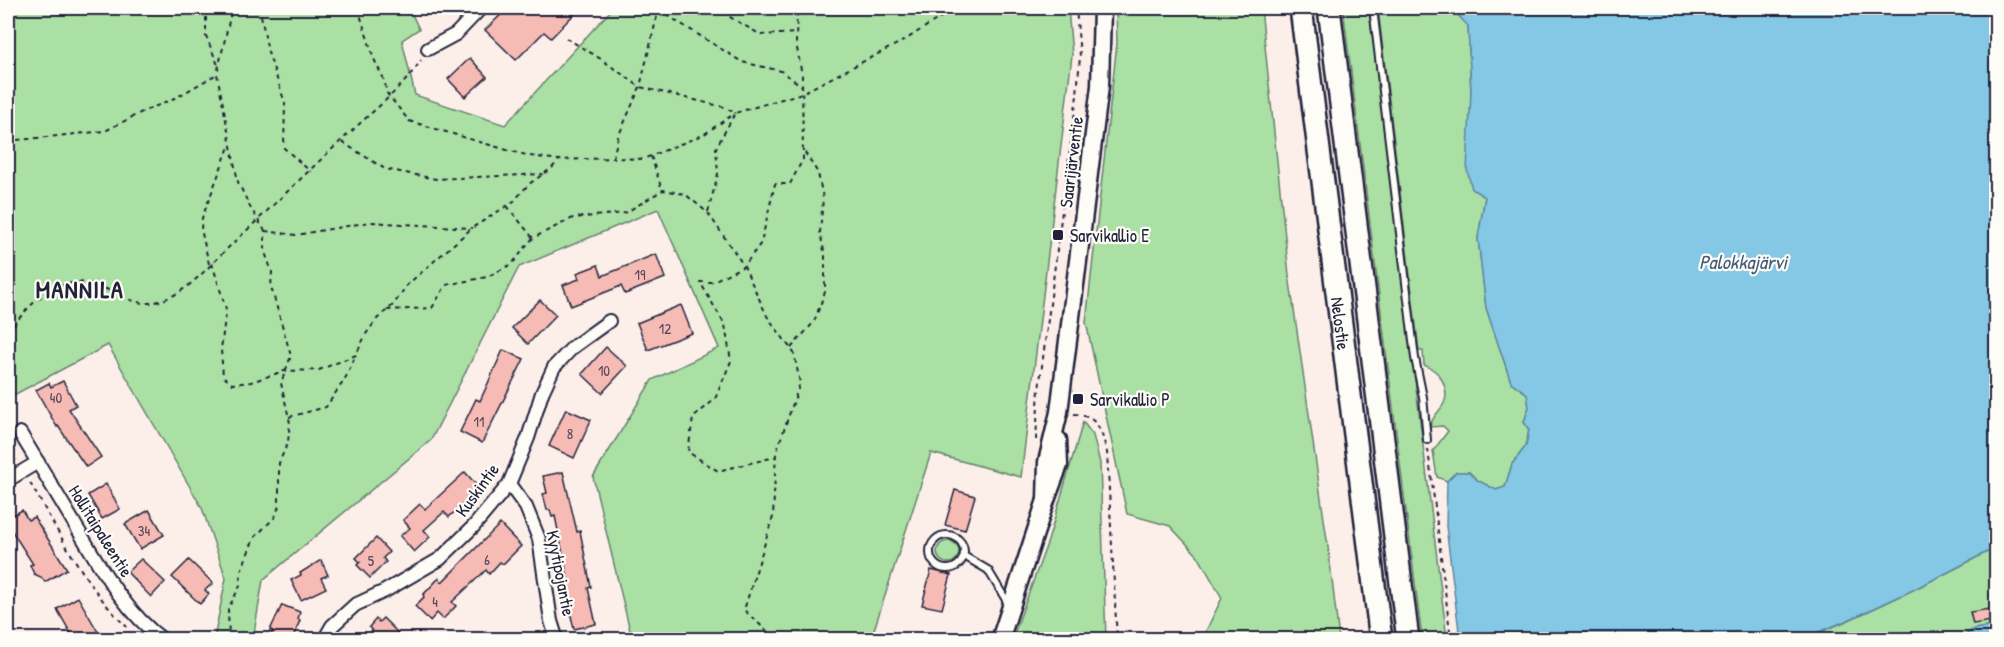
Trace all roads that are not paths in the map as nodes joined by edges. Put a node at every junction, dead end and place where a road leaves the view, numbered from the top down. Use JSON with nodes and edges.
{"nodes":[{"id":1,"x":481,"y":8,"type":"edge"},
{"id":2,"x":1102,"y":8,"type":"edge"},
{"id":3,"x":1301,"y":8,"type":"edge"},
{"id":4,"x":1329,"y":8,"type":"edge"},
{"id":5,"x":1373,"y":8,"type":"edge"},
{"id":6,"x":428,"y":49,"type":"road end"},
{"id":7,"x":609,"y":321,"type":"dead end"},
{"id":8,"x":20,"y":432,"type":"dead end"},
{"id":9,"x":1427,"y":440,"type":"road end"},
{"id":10,"x":38,"y":462,"type":"junction"},
{"id":11,"x":8,"y":480,"type":"edge"},
{"id":12,"x":508,"y":484,"type":"junction"},
{"id":13,"x":964,"y":556,"type":"junction"},
{"id":14,"x":1011,"y":607,"type":"junction"},
{"id":15,"x":163,"y":639,"type":"edge"},
{"id":16,"x":324,"y":639,"type":"edge"},
{"id":17,"x":557,"y":639,"type":"edge"},
{"id":18,"x":1000,"y":639,"type":"edge"},
{"id":19,"x":1381,"y":639,"type":"edge"},
{"id":20,"x":1408,"y":639,"type":"edge"}],
"edges":[{"from":1,"to":6,"type":"street"},
{"from":2,"to":14,"type":"main road","name":"Saarijärventie"},
{"from":3,"to":19,"type":"highway","name":"Nelostie"},
{"from":4,"to":20,"type":"highway","name":"Nelostie"},
{"from":5,"to":9,"type":"lane"},
{"from":7,"to":12,"type":"street","name":"Kuskintie"},
{"from":8,"to":10,"type":"street","name":"Hollitaipaleentie"},
{"from":10,"to":11,"type":"street"},
{"from":10,"to":15,"type":"street","name":"Hollitaipaleentie"},
{"from":12,"to":16,"type":"street","name":"Kuskintie"},
{"from":12,"to":17,"type":"street","name":"Kyytipojantie"},
{"from":13,"to":13,"type":"lane"},
{"from":13,"to":14,"type":"lane"},
{"from":14,"to":18,"type":"main road","name":"Saarijärventie"}]}
